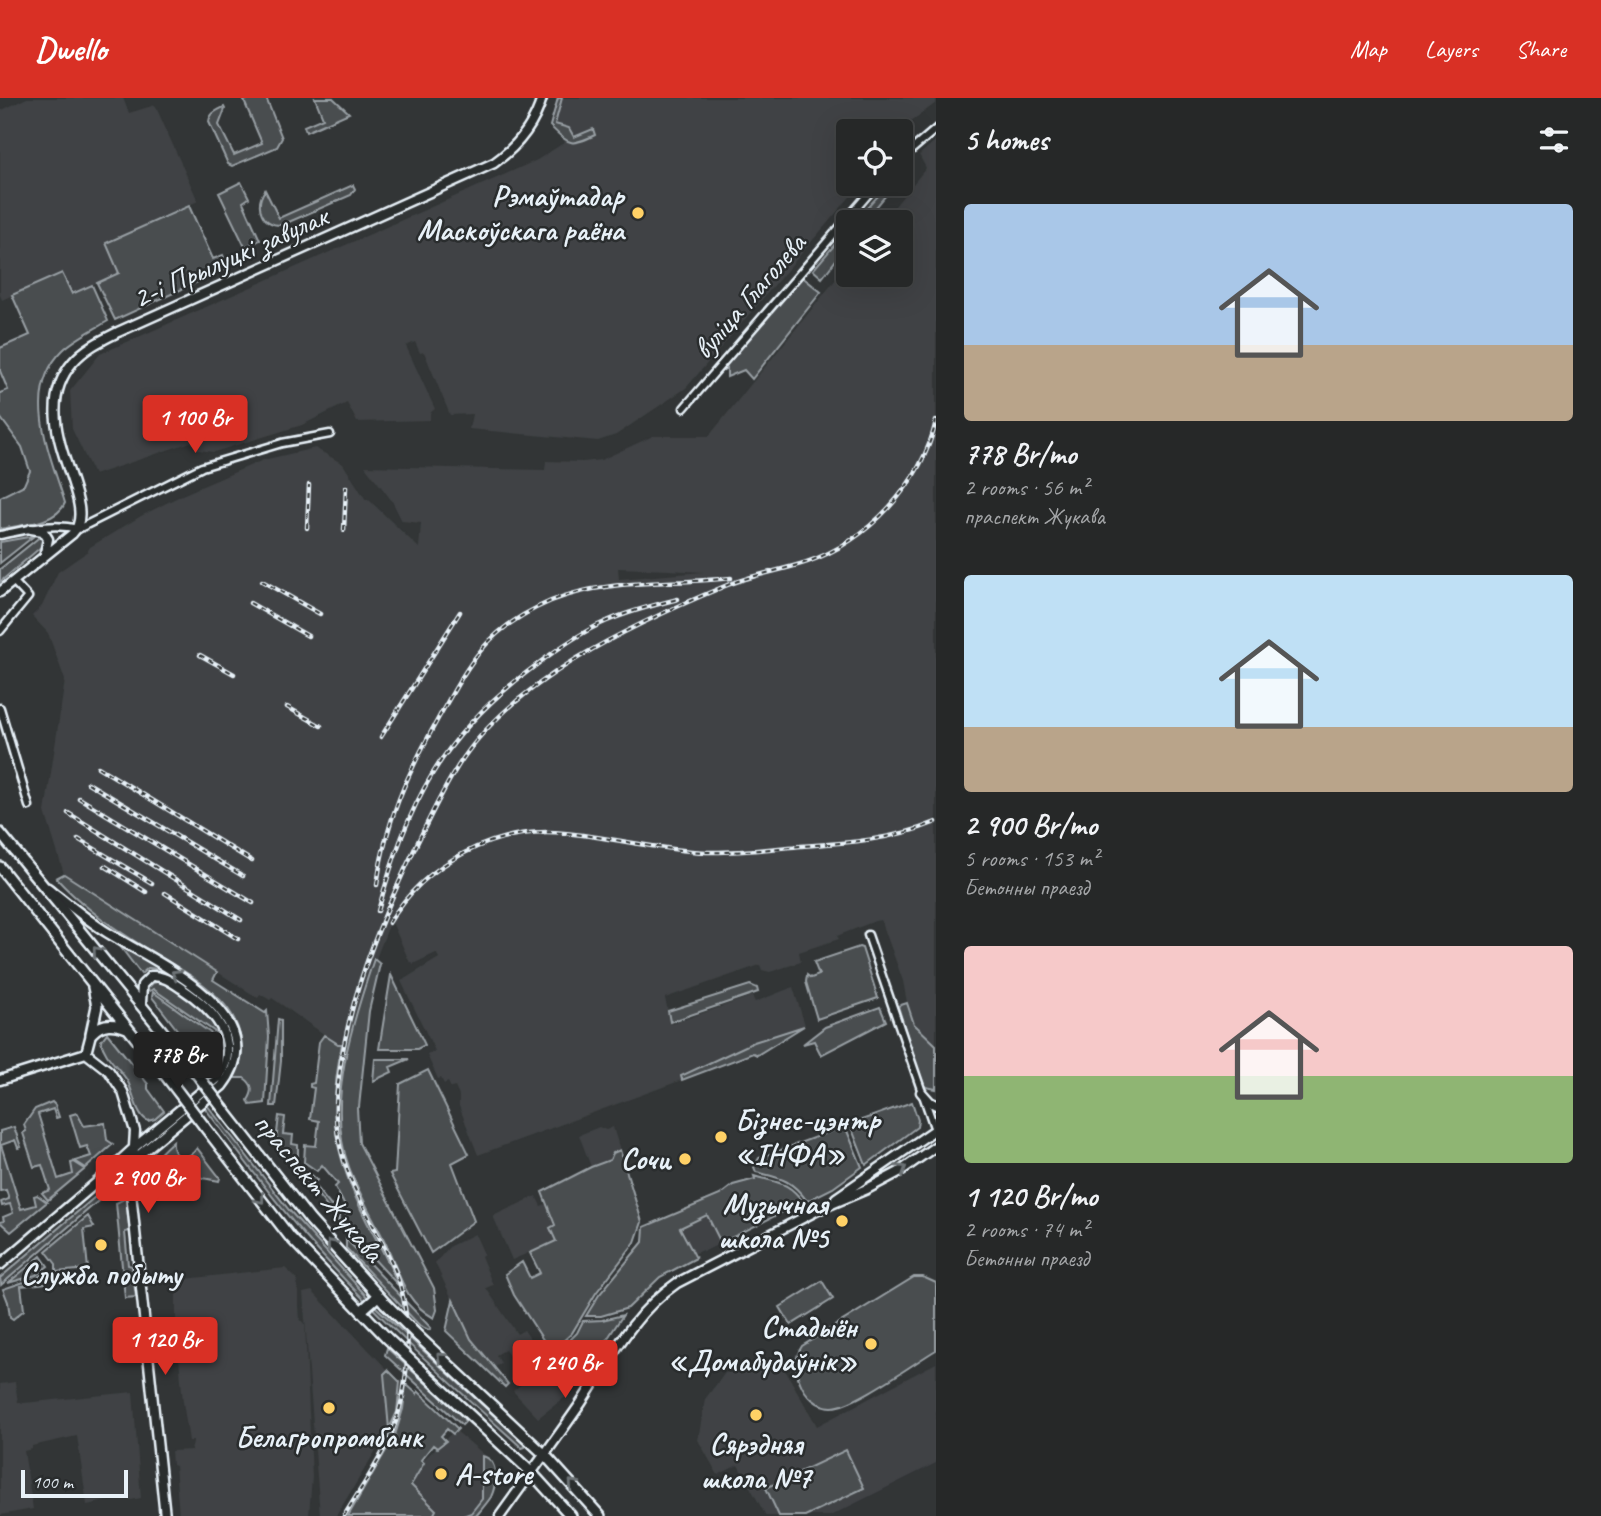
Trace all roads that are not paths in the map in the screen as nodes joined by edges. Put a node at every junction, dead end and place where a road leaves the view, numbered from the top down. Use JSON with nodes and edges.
{"nodes":[{"id":1,"x":542,"y":98,"type":"edge"},
{"id":2,"x":936,"y":129,"type":"edge"},
{"id":3,"x":913,"y":149,"type":"edge"},
{"id":4,"x":867,"y":196,"type":"edge"},
{"id":5,"x":684,"y":408,"type":"dead end"},
{"id":6,"x":330,"y":434,"type":"dead end"},
{"id":7,"x":31,"y":529,"type":"junction"},
{"id":8,"x":78,"y":529,"type":"junction"},
{"id":9,"x":0,"y":535,"type":"edge"},
{"id":10,"x":41,"y":558,"type":"junction"},
{"id":11,"x":13,"y":581,"type":"junction"},
{"id":12,"x":0,"y":592,"type":"edge"},
{"id":13,"x":0,"y":631,"type":"edge"},
{"id":14,"x":0,"y":708,"type":"edge"},
{"id":15,"x":29,"y":806,"type":"dead end"},
{"id":16,"x":0,"y":833,"type":"edge"},
{"id":17,"x":0,"y":867,"type":"edge"},
{"id":18,"x":35,"y":877,"type":"junction"},
{"id":19,"x":869,"y":935,"type":"dead end"},
{"id":20,"x":92,"y":982,"type":"junction"},
{"id":21,"x":141,"y":1003,"type":"junction"},
{"id":22,"x":128,"y":1028,"type":"junction"},
{"id":23,"x":91,"y":1034,"type":"junction"},
{"id":24,"x":86,"y":1053,"type":"junction"},
{"id":25,"x":0,"y":1080,"type":"edge"},
{"id":26,"x":921,"y":1092,"type":"junction"},
{"id":27,"x":936,"y":1105,"type":"edge"},
{"id":28,"x":135,"y":1130,"type":"junction"},
{"id":29,"x":936,"y":1130,"type":"edge"},
{"id":30,"x":149,"y":1134,"type":"junction"},
{"id":31,"x":936,"y":1146,"type":"edge"},
{"id":32,"x":135,"y":1147,"type":"junction"},
{"id":33,"x":148,"y":1147,"type":"junction"},
{"id":34,"x":133,"y":1160,"type":"junction"},
{"id":35,"x":98,"y":1182,"type":"junction"},
{"id":36,"x":131,"y":1193,"type":"junction"},
{"id":37,"x":821,"y":1208,"type":"junction"},
{"id":38,"x":0,"y":1265,"type":"edge"},
{"id":39,"x":382,"y":1299,"type":"junction"},
{"id":40,"x":361,"y":1311,"type":"junction"},
{"id":41,"x":544,"y":1454,"type":"junction"},
{"id":42,"x":531,"y":1472,"type":"junction"},
{"id":43,"x":165,"y":1516,"type":"edge"},
{"id":44,"x":500,"y":1516,"type":"edge"},
{"id":45,"x":571,"y":1516,"type":"edge"},
{"id":46,"x":600,"y":1516,"type":"edge"}],
"edges":[{"from":1,"to":8,"type":"main road","name":"2-і Прылуцкі завулак"},
{"from":2,"to":3,"type":"street"},
{"from":4,"to":5,"type":"street","name":"вуліца Глаголева"},
{"from":6,"to":8,"type":"street"},
{"from":7,"to":8,"type":"street"},
{"from":7,"to":9,"type":"street"},
{"from":7,"to":10,"type":"main road"},
{"from":8,"to":10,"type":"main road"},
{"from":10,"to":11,"type":"main road"},
{"from":11,"to":12,"type":"main road"},
{"from":11,"to":13,"type":"street"},
{"from":14,"to":15,"type":"street"},
{"from":16,"to":18,"type":"main road","name":"праспект Жукава"},
{"from":17,"to":20,"type":"main road","name":"праспект Жукава"},
{"from":21,"to":18,"type":"main road","name":"праспект Жукава","one_way":true},
{"from":33,"to":18,"type":"main road","one_way":true},
{"from":19,"to":26,"type":"street"},
{"from":20,"to":22,"type":"main road","name":"праспект Жукава"},
{"from":20,"to":23,"type":"main road"},
{"from":21,"to":30,"type":"main road"},
{"from":39,"to":21,"type":"main road","name":"праспект Жукава","one_way":true,"bridge":true},
{"from":22,"to":23,"type":"main road"},
{"from":22,"to":40,"type":"main road","name":"праспект Жукава","one_way":true,"bridge":true},
{"from":23,"to":24,"type":"main road"},
{"from":24,"to":25,"type":"main road"},
{"from":24,"to":28,"type":"main road"},
{"from":26,"to":27,"type":"main road"},
{"from":26,"to":29,"type":"street"},
{"from":28,"to":30,"type":"main road"},
{"from":28,"to":32,"type":"main road"},
{"from":29,"to":37,"type":"main road"},
{"from":30,"to":32,"type":"main road"},
{"from":37,"to":31,"type":"main road","one_way":true},
{"from":32,"to":33,"type":"main road"},
{"from":32,"to":34,"type":"main road"},
{"from":32,"to":35,"type":"main road"},
{"from":33,"to":34,"type":"main road"},
{"from":34,"to":35,"type":"main road"},
{"from":34,"to":36,"type":"main road"},
{"from":35,"to":36,"type":"main road"},
{"from":35,"to":38,"type":"main road"},
{"from":36,"to":43,"type":"main road"},
{"from":37,"to":41,"type":"main road"},
{"from":39,"to":40,"type":"main road"},
{"from":41,"to":39,"type":"main road","name":"праспект Жукава","one_way":true,"bridge":true},
{"from":40,"to":42,"type":"main road","name":"праспект Жукава","bridge":true},
{"from":41,"to":42,"type":"main road"},
{"from":46,"to":41,"type":"main road","name":"праспект Жукава","one_way":true},
{"from":42,"to":44,"type":"main road"},
{"from":42,"to":45,"type":"main road","name":"праспект Жукава"}]}
